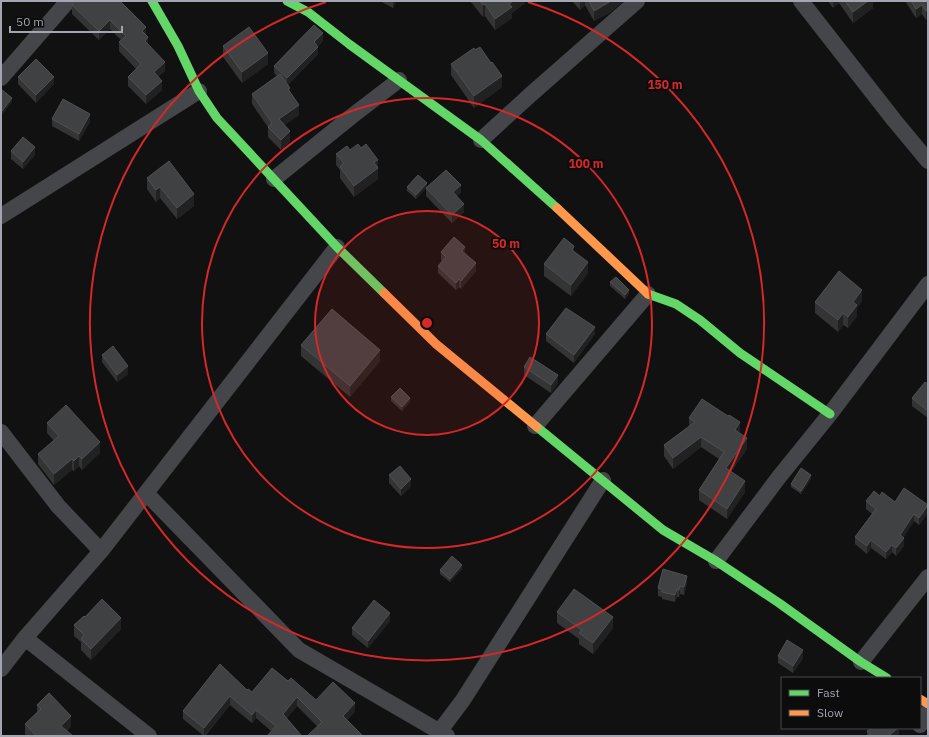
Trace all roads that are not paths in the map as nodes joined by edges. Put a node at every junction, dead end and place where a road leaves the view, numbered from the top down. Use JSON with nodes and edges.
{"nodes":[{"id":1,"x":68,"y":1,"type":"edge"},
{"id":2,"x":152,"y":1,"type":"edge"},
{"id":3,"x":287,"y":1,"type":"edge"},
{"id":4,"x":637,"y":1,"type":"edge"},
{"id":5,"x":801,"y":1,"type":"edge"},
{"id":6,"x":1,"y":78,"type":"edge"},
{"id":7,"x":399,"y":80,"type":"junction"},
{"id":8,"x":199,"y":91,"type":"junction"},
{"id":9,"x":481,"y":140,"type":"junction"},
{"id":10,"x":928,"y":161,"type":"edge"},
{"id":11,"x":274,"y":179,"type":"junction"},
{"id":12,"x":1,"y":216,"type":"edge"},
{"id":13,"x":337,"y":247,"type":"junction"},
{"id":14,"x":648,"y":294,"type":"junction"},
{"id":15,"x":925,"y":295,"type":"edge"},
{"id":16,"x":830,"y":414,"type":"junction"},
{"id":17,"x":535,"y":426,"type":"junction"},
{"id":18,"x":1,"y":432,"type":"edge"},
{"id":19,"x":603,"y":480,"type":"junction"},
{"id":20,"x":146,"y":493,"type":"junction"},
{"id":21,"x":101,"y":551,"type":"junction"},
{"id":22,"x":716,"y":561,"type":"junction"},
{"id":23,"x":928,"y":577,"type":"edge"},
{"id":24,"x":25,"y":638,"type":"junction"},
{"id":25,"x":861,"y":662,"type":"junction"},
{"id":26,"x":1,"y":669,"type":"edge"},
{"id":27,"x":885,"y":677,"type":"edge"},
{"id":28,"x":928,"y":712,"type":"edge"},
{"id":29,"x":921,"y":723,"type":"edge"},
{"id":30,"x":443,"y":734,"type":"edge"},
{"id":31,"x":149,"y":736,"type":"edge"}],
"edges":[{"from":1,"to":6,"type":"street"},
{"from":2,"to":8,"type":"street"},
{"from":3,"to":7,"type":"street"},
{"from":4,"to":9,"type":"street"},
{"from":5,"to":10,"type":"street"},
{"from":7,"to":9,"type":"street"},
{"from":7,"to":11,"type":"street"},
{"from":8,"to":11,"type":"street"},
{"from":8,"to":12,"type":"street"},
{"from":9,"to":14,"type":"street"},
{"from":11,"to":13,"type":"street"},
{"from":13,"to":17,"type":"street"},
{"from":13,"to":20,"type":"street"},
{"from":14,"to":16,"type":"street"},
{"from":14,"to":17,"type":"street"},
{"from":15,"to":16,"type":"street"},
{"from":16,"to":22,"type":"street"},
{"from":17,"to":19,"type":"street"},
{"from":18,"to":21,"type":"street"},
{"from":19,"to":22,"type":"street"},
{"from":19,"to":30,"type":"street"},
{"from":20,"to":21,"type":"street"},
{"from":20,"to":30,"type":"street"},
{"from":21,"to":24,"type":"street"},
{"from":22,"to":25,"type":"street"},
{"from":23,"to":25,"type":"street"},
{"from":24,"to":26,"type":"street"},
{"from":24,"to":31,"type":"street"},
{"from":25,"to":27,"type":"street"},
{"from":28,"to":29,"type":"street"}]}
